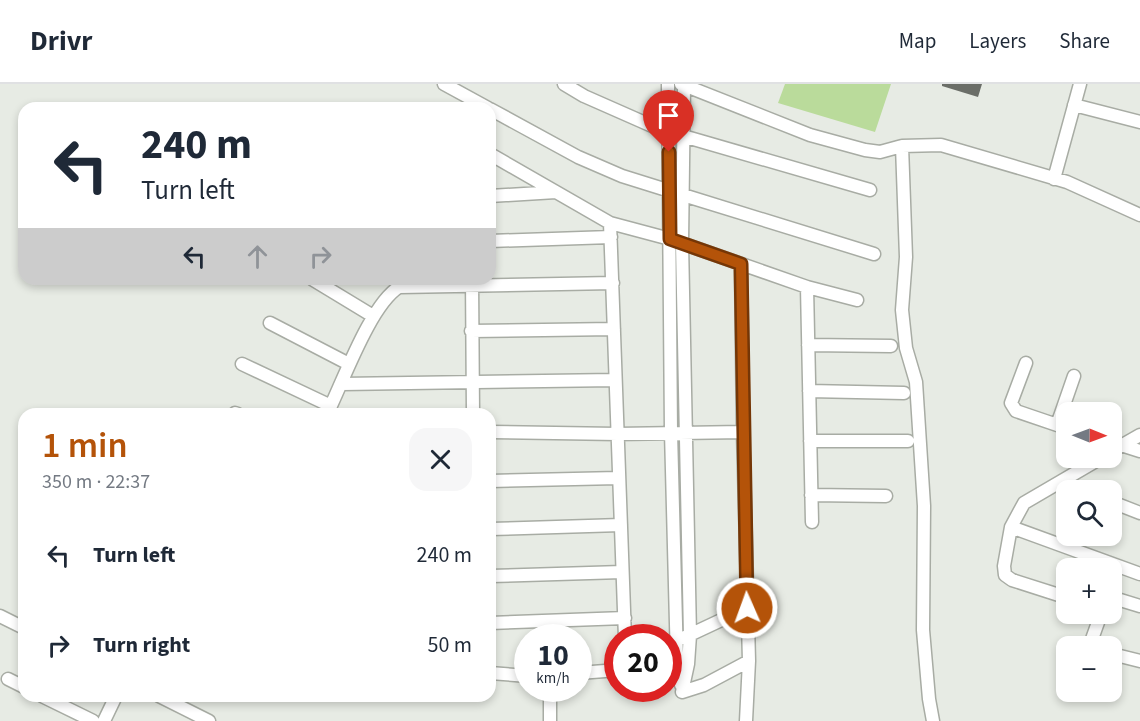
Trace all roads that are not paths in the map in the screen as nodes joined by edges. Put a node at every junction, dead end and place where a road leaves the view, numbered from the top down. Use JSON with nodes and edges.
{"nodes":[{"id":1,"x":444,"y":84,"type":"edge"},
{"id":2,"x":564,"y":84,"type":"edge"},
{"id":3,"x":668,"y":84,"type":"edge"},
{"id":4,"x":1080,"y":84,"type":"edge"},
{"id":5,"x":682,"y":85,"type":"edge"},
{"id":6,"x":476,"y":102,"type":"edge"},
{"id":7,"x":1074,"y":105,"type":"junction"},
{"id":8,"x":496,"y":113,"type":"edge"},
{"id":9,"x":1140,"y":122,"type":"edge"},
{"id":10,"x":668,"y":133,"type":"junction"},
{"id":11,"x":683,"y":136,"type":"junction"},
{"id":12,"x":902,"y":146,"type":"junction"},
{"id":13,"x":496,"y":157,"type":"edge"},
{"id":14,"x":1054,"y":179,"type":"junction"},
{"id":15,"x":870,"y":190,"type":"dead end"},
{"id":16,"x":670,"y":191,"type":"junction"},
{"id":17,"x":557,"y":192,"type":"junction"},
{"id":18,"x":683,"y":195,"type":"junction"},
{"id":19,"x":496,"y":196,"type":"edge"},
{"id":20,"x":1140,"y":215,"type":"edge"},
{"id":21,"x":610,"y":223,"type":"junction"},
{"id":22,"x":611,"y":237,"type":"junction"},
{"id":23,"x":496,"y":241,"type":"edge"},
{"id":24,"x":676,"y":241,"type":"junction"},
{"id":25,"x":874,"y":254,"type":"dead end"},
{"id":26,"x":741,"y":264,"type":"junction"},
{"id":27,"x":496,"y":282,"type":"edge"},
{"id":28,"x":613,"y":283,"type":"junction"},
{"id":29,"x":322,"y":285,"type":"edge"},
{"id":30,"x":428,"y":285,"type":"edge"},
{"id":31,"x":472,"y":285,"type":"edge"},
{"id":32,"x":807,"y":287,"type":"junction"},
{"id":33,"x":856,"y":300,"type":"dead end"},
{"id":34,"x":373,"y":316,"type":"junction"},
{"id":35,"x":270,"y":323,"type":"dead end"},
{"id":36,"x":614,"y":329,"type":"junction"},
{"id":37,"x":471,"y":331,"type":"junction"},
{"id":38,"x":808,"y":345,"type":"junction"},
{"id":39,"x":891,"y":346,"type":"dead end"},
{"id":40,"x":1026,"y":363,"type":"dead end"},
{"id":41,"x":242,"y":364,"type":"dead end"},
{"id":42,"x":349,"y":364,"type":"junction"},
{"id":43,"x":1074,"y":376,"type":"dead end"},
{"id":44,"x":615,"y":380,"type":"junction"},
{"id":45,"x":473,"y":382,"type":"junction"},
{"id":46,"x":342,"y":384,"type":"junction"},
{"id":47,"x":809,"y":391,"type":"junction"},
{"id":48,"x":904,"y":393,"type":"dead end"},
{"id":49,"x":1068,"y":402,"type":"edge"},
{"id":50,"x":325,"y":408,"type":"edge"},
{"id":51,"x":330,"y":408,"type":"edge"},
{"id":52,"x":473,"y":408,"type":"edge"},
{"id":53,"x":1056,"y":424,"type":"edge"},
{"id":54,"x":685,"y":431,"type":"junction"},
{"id":55,"x":496,"y":432,"type":"edge"},
{"id":56,"x":671,"y":432,"type":"junction"},
{"id":57,"x":743,"y":432,"type":"junction"},
{"id":58,"x":617,"y":434,"type":"junction"},
{"id":59,"x":1140,"y":435,"type":"edge"},
{"id":60,"x":810,"y":441,"type":"junction"},
{"id":61,"x":908,"y":441,"type":"dead end"},
{"id":62,"x":1122,"y":443,"type":"edge"},
{"id":63,"x":1122,"y":447,"type":"edge"},
{"id":64,"x":1140,"y":451,"type":"edge"},
{"id":65,"x":1085,"y":468,"type":"edge"},
{"id":66,"x":618,"y":478,"type":"junction"},
{"id":67,"x":1065,"y":480,"type":"edge"},
{"id":68,"x":496,"y":481,"type":"edge"},
{"id":69,"x":1056,"y":485,"type":"edge"},
{"id":70,"x":811,"y":495,"type":"junction"},
{"id":71,"x":886,"y":496,"type":"dead end"},
{"id":72,"x":1122,"y":506,"type":"edge"},
{"id":73,"x":1140,"y":513,"type":"edge"},
{"id":74,"x":812,"y":522,"type":"dead end"},
{"id":75,"x":621,"y":525,"type":"junction"},
{"id":76,"x":1011,"y":527,"type":"junction"},
{"id":77,"x":496,"y":529,"type":"edge"},
{"id":78,"x":622,"y":572,"type":"junction"},
{"id":79,"x":1140,"y":574,"type":"edge"},
{"id":80,"x":496,"y":576,"type":"edge"},
{"id":81,"x":1056,"y":594,"type":"edge"},
{"id":82,"x":1122,"y":600,"type":"edge"},
{"id":83,"x":1140,"y":606,"type":"edge"},
{"id":84,"x":747,"y":608,"type":"junction"},
{"id":85,"x":0,"y":616,"type":"edge"},
{"id":86,"x":625,"y":618,"type":"junction"},
{"id":87,"x":496,"y":623,"type":"edge"},
{"id":88,"x":625,"y":624,"type":"edge"},
{"id":89,"x":673,"y":624,"type":"edge"},
{"id":90,"x":18,"y":625,"type":"edge"},
{"id":91,"x":690,"y":635,"type":"junction"},
{"id":92,"x":682,"y":639,"type":"edge"},
{"id":93,"x":1122,"y":657,"type":"edge"},
{"id":94,"x":749,"y":661,"type":"junction"},
{"id":95,"x":1140,"y":662,"type":"edge"},
{"id":96,"x":496,"y":673,"type":"edge"},
{"id":97,"x":514,"y":675,"type":"edge"},
{"id":98,"x":8,"y":680,"type":"dead end"},
{"id":99,"x":18,"y":684,"type":"edge"},
{"id":100,"x":682,"y":692,"type":"joint"},
{"id":101,"x":54,"y":702,"type":"edge"},
{"id":102,"x":113,"y":702,"type":"edge"},
{"id":103,"x":167,"y":702,"type":"edge"},
{"id":104,"x":550,"y":702,"type":"edge"},
{"id":105,"x":184,"y":715,"type":"edge"},
{"id":106,"x":93,"y":721,"type":"edge"},
{"id":107,"x":104,"y":721,"type":"edge"},
{"id":108,"x":209,"y":721,"type":"edge"},
{"id":109,"x":550,"y":721,"type":"edge"},
{"id":110,"x":746,"y":721,"type":"edge"},
{"id":111,"x":933,"y":721,"type":"edge"}],
"edges":[{"from":1,"to":6,"type":"street"},
{"from":2,"to":10,"type":"street"},
{"from":3,"to":10,"type":"street"},
{"from":4,"to":7,"type":"street"},
{"from":5,"to":11,"type":"street"},
{"from":5,"to":12,"type":"street"},
{"from":7,"to":9,"type":"street"},
{"from":7,"to":14,"type":"street"},
{"from":8,"to":16,"type":"street"},
{"from":10,"to":16,"type":"street"},
{"from":11,"to":15,"type":"street"},
{"from":11,"to":18,"type":"street"},
{"from":12,"to":14,"type":"street"},
{"from":12,"to":111,"type":"street"},
{"from":13,"to":17,"type":"street"},
{"from":14,"to":20,"type":"street"},
{"from":16,"to":24,"type":"street"},
{"from":17,"to":19,"type":"street"},
{"from":17,"to":21,"type":"street"},
{"from":18,"to":24,"type":"street"},
{"from":18,"to":25,"type":"street"},
{"from":21,"to":22,"type":"street"},
{"from":21,"to":24,"type":"street"},
{"from":22,"to":23,"type":"street"},
{"from":22,"to":28,"type":"street"},
{"from":24,"to":26,"type":"street"},
{"from":24,"to":54,"type":"street"},
{"from":24,"to":56,"type":"street"},
{"from":26,"to":32,"type":"street"},
{"from":26,"to":57,"type":"street"},
{"from":27,"to":28,"type":"street"},
{"from":28,"to":36,"type":"street"},
{"from":29,"to":34,"type":"street"},
{"from":30,"to":34,"type":"street"},
{"from":31,"to":37,"type":"street"},
{"from":32,"to":33,"type":"street"},
{"from":32,"to":38,"type":"street"},
{"from":34,"to":42,"type":"street"},
{"from":35,"to":42,"type":"street"},
{"from":36,"to":37,"type":"street"},
{"from":36,"to":44,"type":"street"},
{"from":37,"to":45,"type":"street"},
{"from":38,"to":39,"type":"street"},
{"from":38,"to":47,"type":"street"},
{"from":40,"to":53,"type":"street"},
{"from":41,"to":50,"type":"street"},
{"from":42,"to":46,"type":"street"},
{"from":43,"to":49,"type":"street"},
{"from":44,"to":45,"type":"street"},
{"from":44,"to":58,"type":"street"},
{"from":45,"to":46,"type":"street"},
{"from":45,"to":52,"type":"street"},
{"from":46,"to":51,"type":"street"},
{"from":47,"to":48,"type":"street"},
{"from":47,"to":60,"type":"street"},
{"from":54,"to":56,"type":"street"},
{"from":54,"to":57,"type":"street"},
{"from":54,"to":91,"type":"street"},
{"from":55,"to":58,"type":"street"},
{"from":56,"to":58,"type":"street"},
{"from":56,"to":89,"type":"street"},
{"from":57,"to":84,"type":"street"},
{"from":58,"to":66,"type":"street"},
{"from":59,"to":62,"type":"street"},
{"from":60,"to":61,"type":"street"},
{"from":60,"to":70,"type":"street"},
{"from":63,"to":64,"type":"street"},
{"from":65,"to":67,"type":"street"},
{"from":66,"to":68,"type":"street"},
{"from":66,"to":75,"type":"street"},
{"from":69,"to":76,"type":"street"},
{"from":70,"to":71,"type":"street"},
{"from":70,"to":74,"type":"street"},
{"from":72,"to":73,"type":"street"},
{"from":75,"to":77,"type":"street"},
{"from":75,"to":78,"type":"street"},
{"from":76,"to":79,"type":"street"},
{"from":76,"to":81,"type":"street"},
{"from":78,"to":80,"type":"street"},
{"from":78,"to":86,"type":"street"},
{"from":82,"to":83,"type":"street"},
{"from":84,"to":91,"type":"street"},
{"from":84,"to":94,"type":"street"},
{"from":85,"to":90,"type":"street"},
{"from":86,"to":87,"type":"street"},
{"from":86,"to":88,"type":"street"},
{"from":91,"to":92,"type":"street"},
{"from":91,"to":100,"type":"street"},
{"from":93,"to":95,"type":"street"},
{"from":94,"to":100,"type":"street"},
{"from":94,"to":110,"type":"street"},
{"from":96,"to":97,"type":"street"},
{"from":98,"to":99,"type":"street"},
{"from":101,"to":106,"type":"street"},
{"from":102,"to":107,"type":"street"},
{"from":103,"to":105,"type":"street"},
{"from":104,"to":109,"type":"street"},
{"from":105,"to":108,"type":"street"}]}
